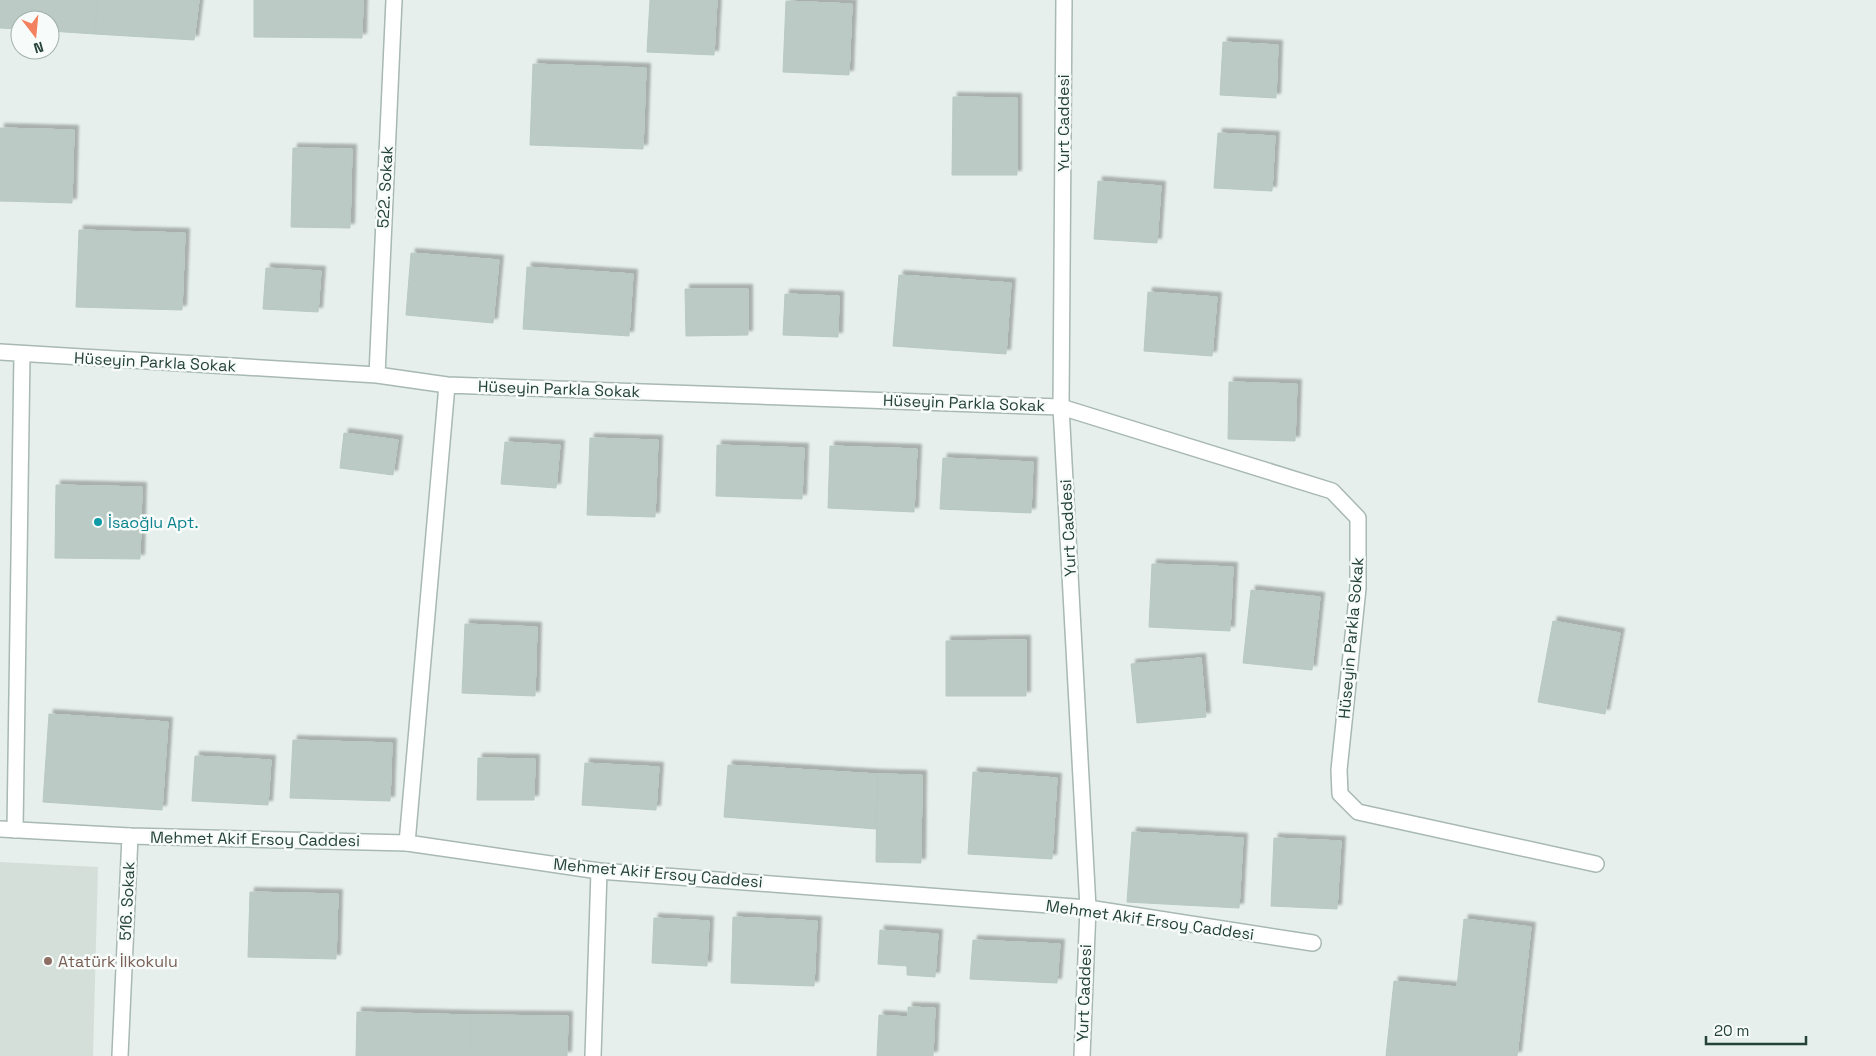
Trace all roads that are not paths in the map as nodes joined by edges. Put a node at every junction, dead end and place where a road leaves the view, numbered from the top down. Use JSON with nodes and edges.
{"nodes":[{"id":1,"x":394,"y":0,"type":"edge"},
{"id":2,"x":1064,"y":0,"type":"edge"},
{"id":3,"x":0,"y":352,"type":"edge"},
{"id":4,"x":22,"y":354,"type":"junction"},
{"id":5,"x":377,"y":375,"type":"junction"},
{"id":6,"x":447,"y":385,"type":"junction"},
{"id":7,"x":1062,"y":407,"type":"junction"},
{"id":8,"x":8,"y":830,"type":"edge"},
{"id":9,"x":130,"y":836,"type":"junction"},
{"id":10,"x":407,"y":842,"type":"junction"},
{"id":11,"x":1596,"y":864,"type":"dead end"},
{"id":12,"x":600,"y":871,"type":"junction"},
{"id":13,"x":1088,"y":908,"type":"junction"},
{"id":14,"x":1314,"y":943,"type":"dead end"},
{"id":15,"x":120,"y":1056,"type":"edge"},
{"id":16,"x":593,"y":1056,"type":"edge"},
{"id":17,"x":1082,"y":1056,"type":"edge"}],
"edges":[{"from":1,"to":5,"type":"street","name":"522. Sokak"},
{"from":2,"to":7,"type":"street","name":"Yurt Caddesi"},
{"from":3,"to":4,"type":"street","name":"Hüseyin Parkla Sokak"},
{"from":4,"to":5,"type":"street","name":"Hüseyin Parkla Sokak"},
{"from":4,"to":8,"type":"street"},
{"from":5,"to":6,"type":"street","name":"Hüseyin Parkla Sokak"},
{"from":6,"to":7,"type":"street","name":"Hüseyin Parkla Sokak"},
{"from":6,"to":10,"type":"street"},
{"from":7,"to":11,"type":"street","name":"Hüseyin Parkla Sokak"},
{"from":7,"to":13,"type":"street","name":"Yurt Caddesi"},
{"from":8,"to":9,"type":"street","name":"Mehmet Akif Ersoy Caddesi"},
{"from":9,"to":10,"type":"street","name":"Mehmet Akif Ersoy Caddesi"},
{"from":9,"to":15,"type":"street","name":"516. Sokak"},
{"from":10,"to":12,"type":"street","name":"Mehmet Akif Ersoy Caddesi"},
{"from":12,"to":13,"type":"street","name":"Mehmet Akif Ersoy Caddesi"},
{"from":12,"to":16,"type":"street"},
{"from":13,"to":14,"type":"street","name":"Mehmet Akif Ersoy Caddesi"},
{"from":13,"to":17,"type":"street","name":"Yurt Caddesi"}]}
